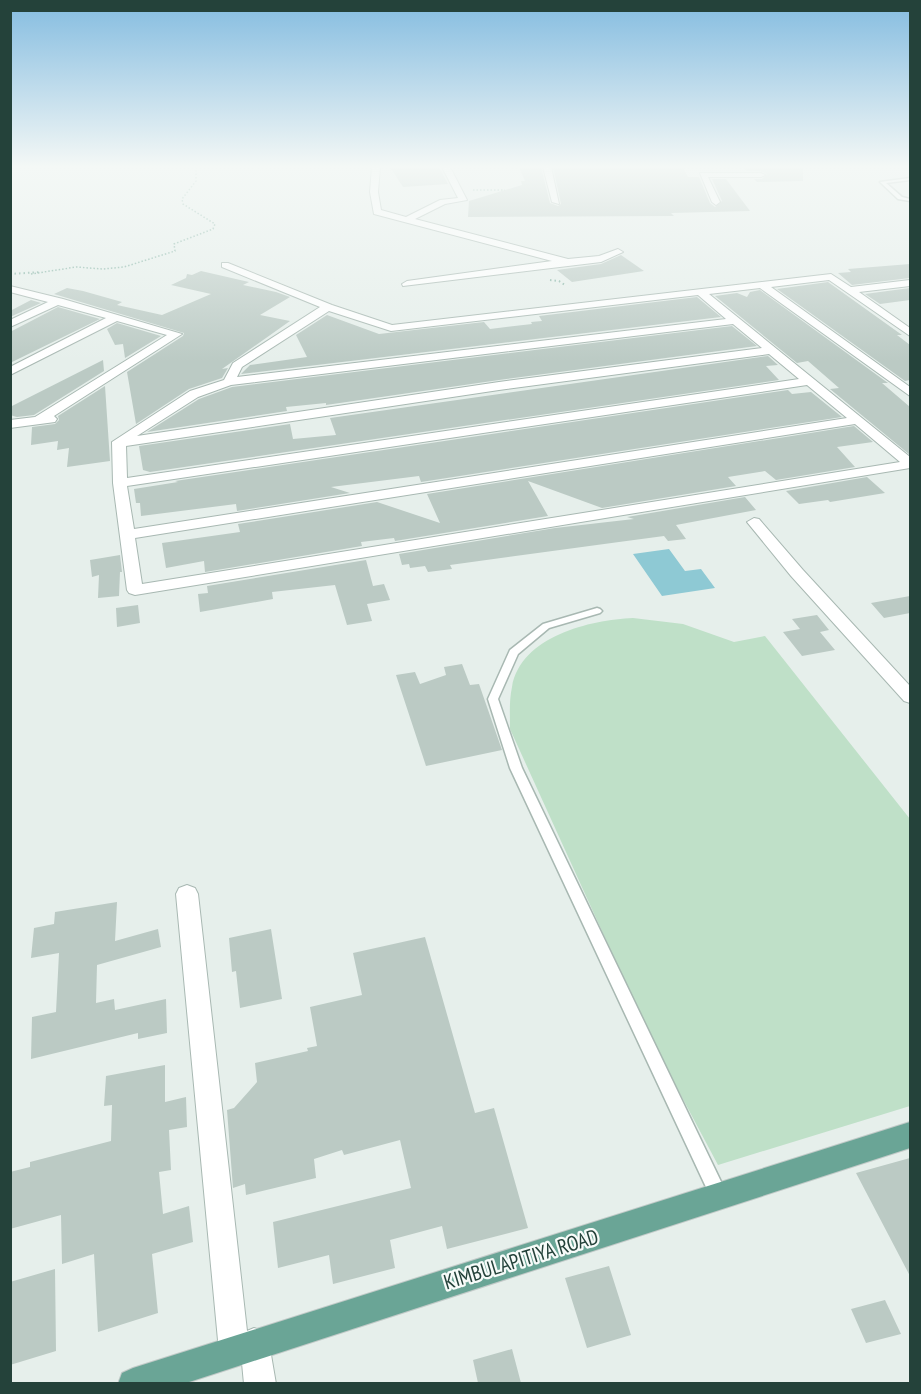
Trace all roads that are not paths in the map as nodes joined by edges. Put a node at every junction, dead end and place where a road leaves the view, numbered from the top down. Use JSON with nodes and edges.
{"nodes":[{"id":1,"x":457,"y":232,"type":"edge"},
{"id":2,"x":618,"y":252,"type":"dead end"},
{"id":3,"x":567,"y":262,"type":"junction"},
{"id":4,"x":225,"y":265,"type":"dead end"},
{"id":5,"x":910,"y":283,"type":"edge"},
{"id":6,"x":407,"y":284,"type":"dead end"},
{"id":7,"x":762,"y":285,"type":"junction"},
{"id":8,"x":10,"y":289,"type":"edge"},
{"id":9,"x":850,"y":290,"type":"junction"},
{"id":10,"x":700,"y":292,"type":"junction"},
{"id":11,"x":59,"y":301,"type":"junction"},
{"id":12,"x":328,"y":307,"type":"junction"},
{"id":13,"x":115,"y":318,"type":"junction"},
{"id":14,"x":734,"y":321,"type":"junction"},
{"id":15,"x":10,"y":324,"type":"edge"},
{"id":16,"x":910,"y":333,"type":"edge"},
{"id":17,"x":773,"y":350,"type":"junction"},
{"id":18,"x":10,"y":372,"type":"edge"},
{"id":19,"x":808,"y":381,"type":"junction"},
{"id":20,"x":229,"y":382,"type":"junction"},
{"id":21,"x":910,"y":392,"type":"edge"},
{"id":22,"x":65,"y":417,"type":"dead end"},
{"id":23,"x":39,"y":420,"type":"junction"},
{"id":24,"x":860,"y":420,"type":"junction"},
{"id":25,"x":10,"y":424,"type":"edge"},
{"id":26,"x":119,"y":442,"type":"junction"},
{"id":27,"x":910,"y":463,"type":"edge"},
{"id":28,"x":120,"y":483,"type":"junction"},
{"id":29,"x":754,"y":522,"type":"dead end"},
{"id":30,"x":127,"y":535,"type":"junction"},
{"id":31,"x":597,"y":611,"type":"dead end"},
{"id":32,"x":910,"y":697,"type":"edge"},
{"id":33,"x":187,"y":894,"type":"dead end"},
{"id":34,"x":910,"y":1134,"type":"edge"},
{"id":35,"x":719,"y":1196,"type":"junction"},
{"id":36,"x":244,"y":1347,"type":"junction"},
{"id":37,"x":133,"y":1383,"type":"edge"},
{"id":38,"x":260,"y":1383,"type":"edge"}],
"edges":[{"from":1,"to":3,"type":"street"},
{"from":2,"to":3,"type":"street"},
{"from":3,"to":6,"type":"street"},
{"from":4,"to":12,"type":"street"},
{"from":5,"to":9,"type":"street"},
{"from":7,"to":9,"type":"street"},
{"from":7,"to":10,"type":"street"},
{"from":7,"to":21,"type":"street"},
{"from":8,"to":11,"type":"street"},
{"from":9,"to":16,"type":"street"},
{"from":10,"to":12,"type":"street"},
{"from":10,"to":14,"type":"street"},
{"from":11,"to":13,"type":"street"},
{"from":11,"to":15,"type":"street"},
{"from":12,"to":20,"type":"street"},
{"from":13,"to":18,"type":"street"},
{"from":13,"to":23,"type":"street"},
{"from":14,"to":17,"type":"street"},
{"from":14,"to":20,"type":"street"},
{"from":17,"to":19,"type":"street"},
{"from":17,"to":26,"type":"street"},
{"from":19,"to":24,"type":"street"},
{"from":19,"to":28,"type":"street"},
{"from":20,"to":26,"type":"street"},
{"from":22,"to":23,"type":"street"},
{"from":23,"to":25,"type":"street"},
{"from":24,"to":27,"type":"street"},
{"from":24,"to":30,"type":"street"},
{"from":26,"to":28,"type":"street"},
{"from":27,"to":30,"type":"street"},
{"from":28,"to":30,"type":"street"},
{"from":29,"to":32,"type":"street"},
{"from":31,"to":35,"type":"lane"},
{"from":33,"to":36,"type":"street"},
{"from":34,"to":35,"type":"main road","name":"KIMBULAPITIYA ROAD"},
{"from":35,"to":36,"type":"main road","name":"KIMBULAPITIYA ROAD"},
{"from":36,"to":37,"type":"main road","name":"KIMBULAPITIYA ROAD"},
{"from":36,"to":38,"type":"street"}]}
